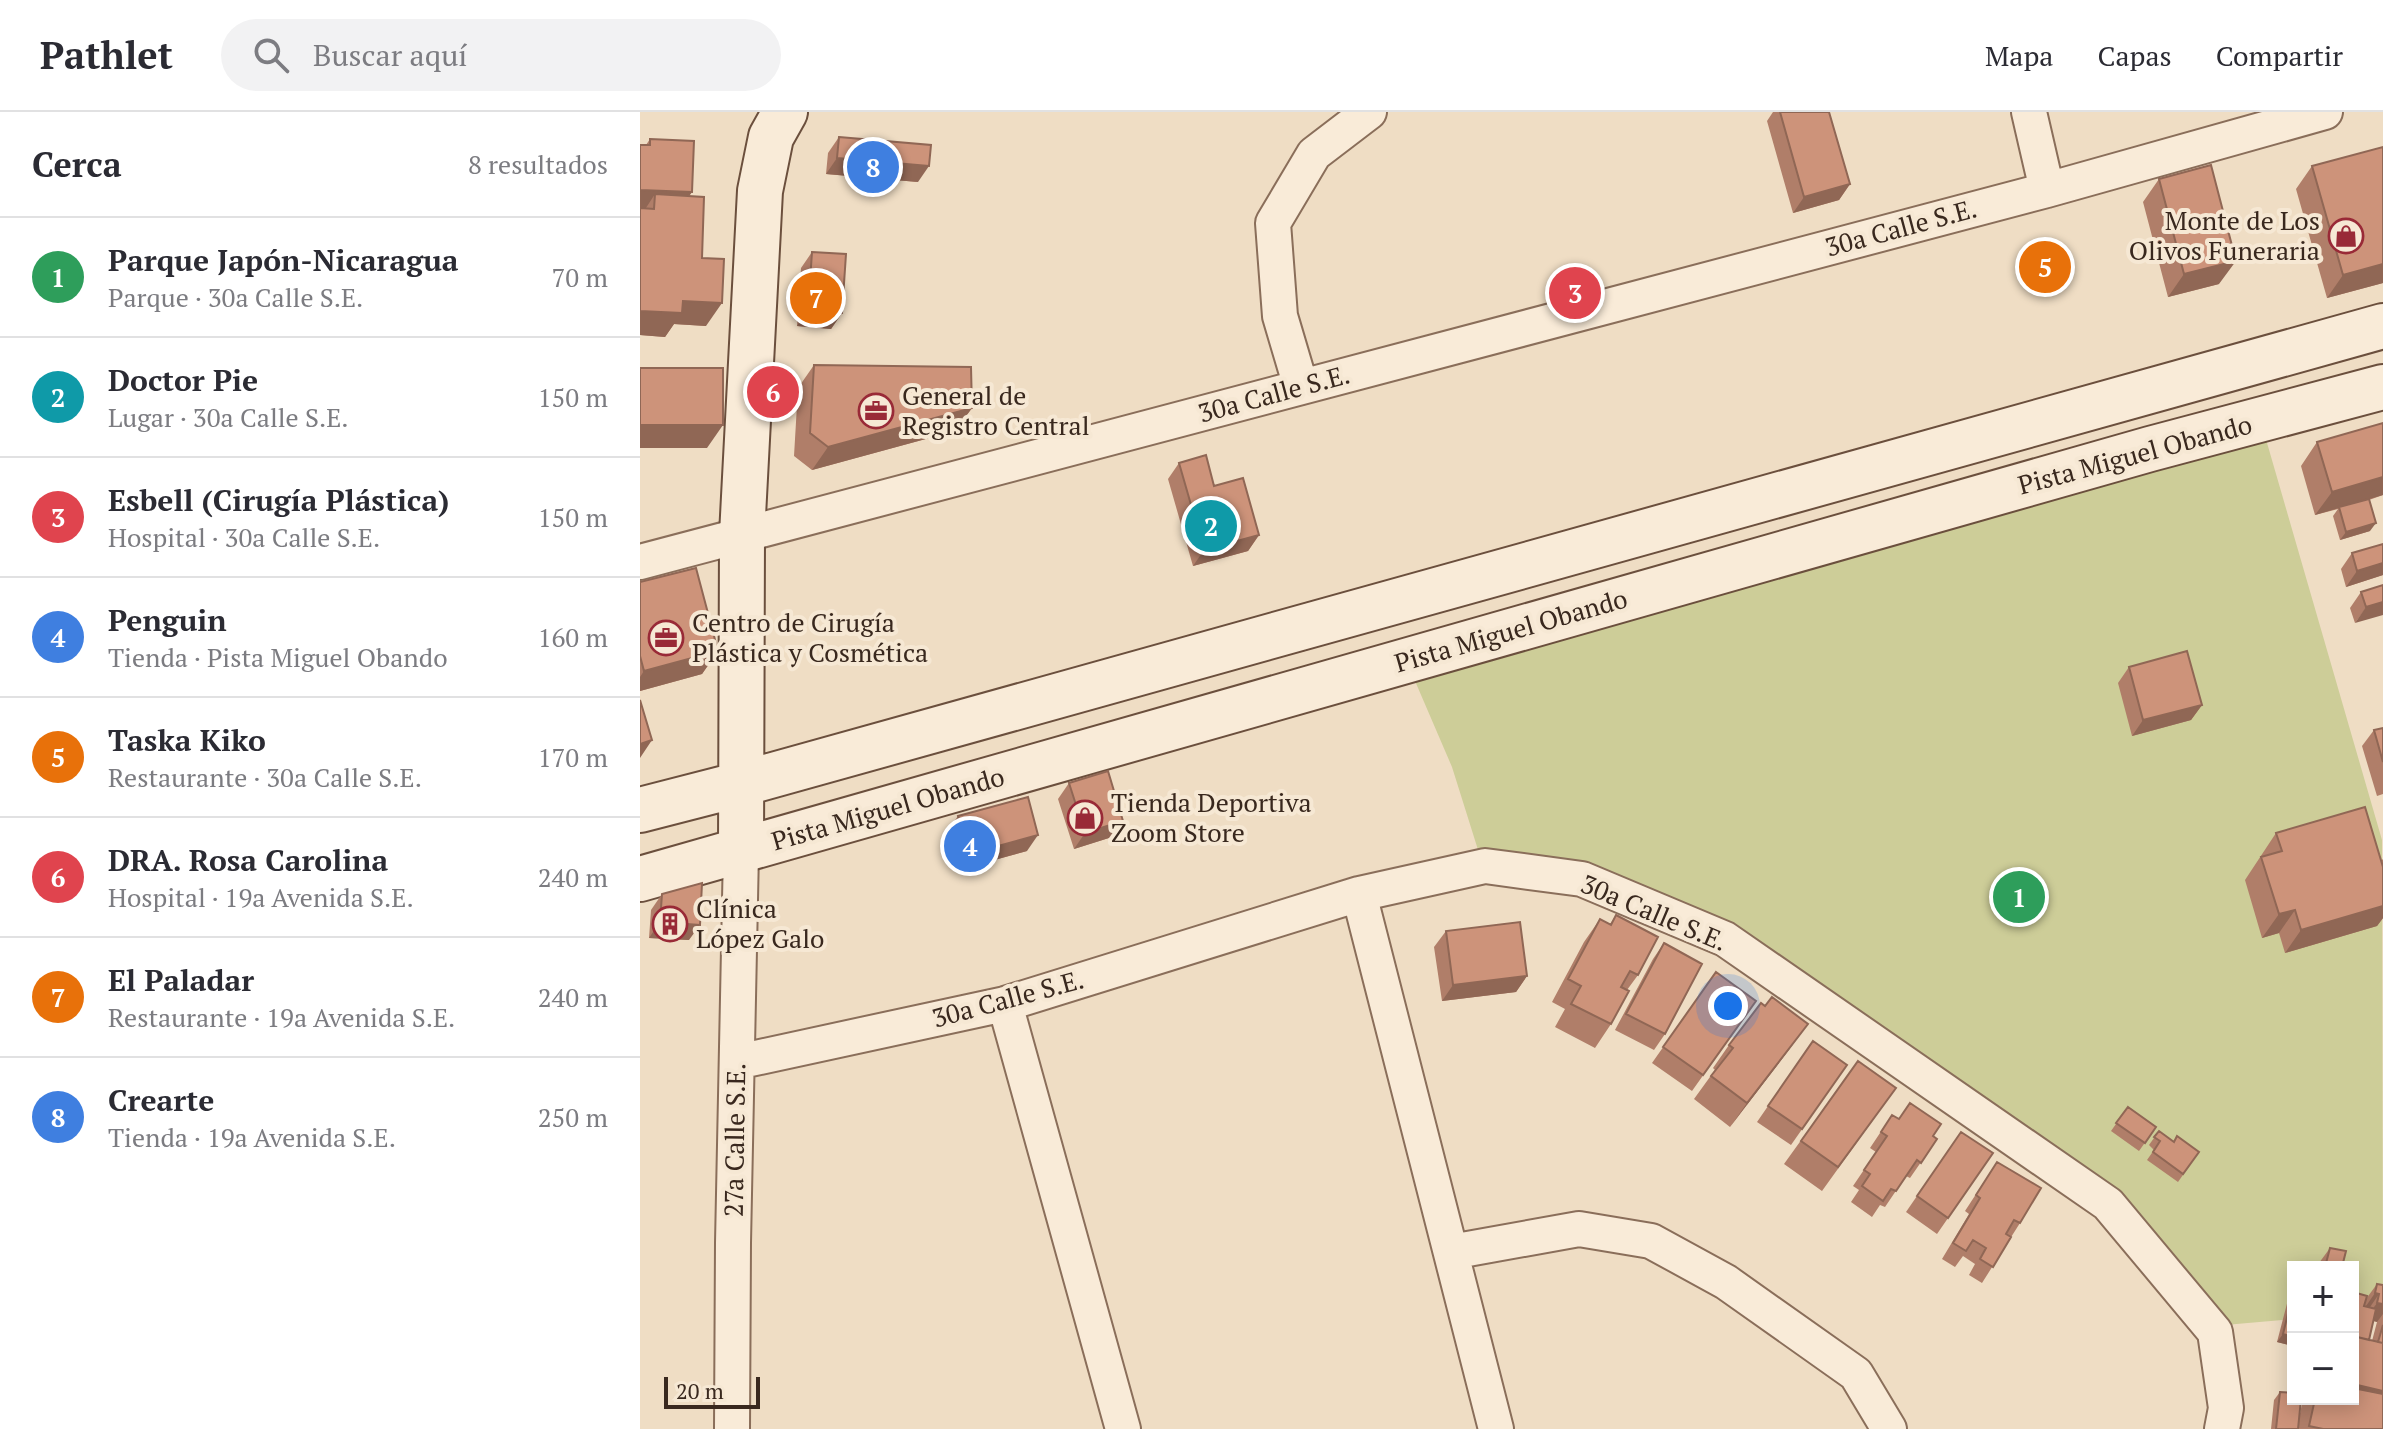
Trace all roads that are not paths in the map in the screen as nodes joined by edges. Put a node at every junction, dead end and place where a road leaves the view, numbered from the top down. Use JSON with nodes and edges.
{"nodes":[{"id":1,"x":785,"y":112,"type":"edge"},
{"id":2,"x":1369,"y":112,"type":"edge"},
{"id":3,"x":2029,"y":112,"type":"edge"},
{"id":4,"x":2325,"y":112,"type":"edge"},
{"id":5,"x":2047,"y":190,"type":"junction"},
{"id":6,"x":2383,"y":326,"type":"edge"},
{"id":7,"x":1301,"y":387,"type":"junction"},
{"id":8,"x":2383,"y":387,"type":"edge"},
{"id":9,"x":742,"y":535,"type":"junction"},
{"id":10,"x":640,"y":562,"type":"edge"},
{"id":11,"x":741,"y":784,"type":"junction"},
{"id":12,"x":640,"y":810,"type":"edge"},
{"id":13,"x":741,"y":851,"type":"junction"},
{"id":14,"x":640,"y":879,"type":"edge"},
{"id":15,"x":1359,"y":894,"type":"junction"},
{"id":16,"x":1005,"y":1004,"type":"junction"},
{"id":17,"x":737,"y":1062,"type":"junction"},
{"id":18,"x":1451,"y":1252,"type":"junction"},
{"id":19,"x":732,"y":1429,"type":"edge"},
{"id":20,"x":1123,"y":1429,"type":"edge"},
{"id":21,"x":1496,"y":1429,"type":"edge"},
{"id":22,"x":1889,"y":1429,"type":"edge"},
{"id":23,"x":2222,"y":1429,"type":"edge"}],
"edges":[{"from":1,"to":9,"type":"main road"},
{"from":2,"to":7,"type":"street"},
{"from":3,"to":5,"type":"street"},
{"from":4,"to":5,"type":"street","name":"30a Calle S.E."},
{"from":5,"to":7,"type":"street","name":"30a Calle S.E."},
{"from":6,"to":11,"type":"main road"},
{"from":7,"to":9,"type":"street","name":"30a Calle S.E."},
{"from":8,"to":13,"type":"main road","name":"Pista Miguel Obando"},
{"from":9,"to":10,"type":"street","name":"30a Calle S.E."},
{"from":9,"to":11,"type":"main road"},
{"from":11,"to":12,"type":"main road"},
{"from":11,"to":13,"type":"main road"},
{"from":13,"to":14,"type":"main road","name":"Pista Miguel Obando"},
{"from":13,"to":17,"type":"street","name":"27a Calle S.E."},
{"from":15,"to":16,"type":"street","name":"30a Calle S.E."},
{"from":15,"to":18,"type":"street"},
{"from":15,"to":23,"type":"street","name":"30a Calle S.E."},
{"from":16,"to":17,"type":"street","name":"30a Calle S.E."},
{"from":16,"to":20,"type":"street"},
{"from":17,"to":19,"type":"street","name":"27a Calle S.E."},
{"from":18,"to":21,"type":"street"},
{"from":18,"to":22,"type":"street"}]}
